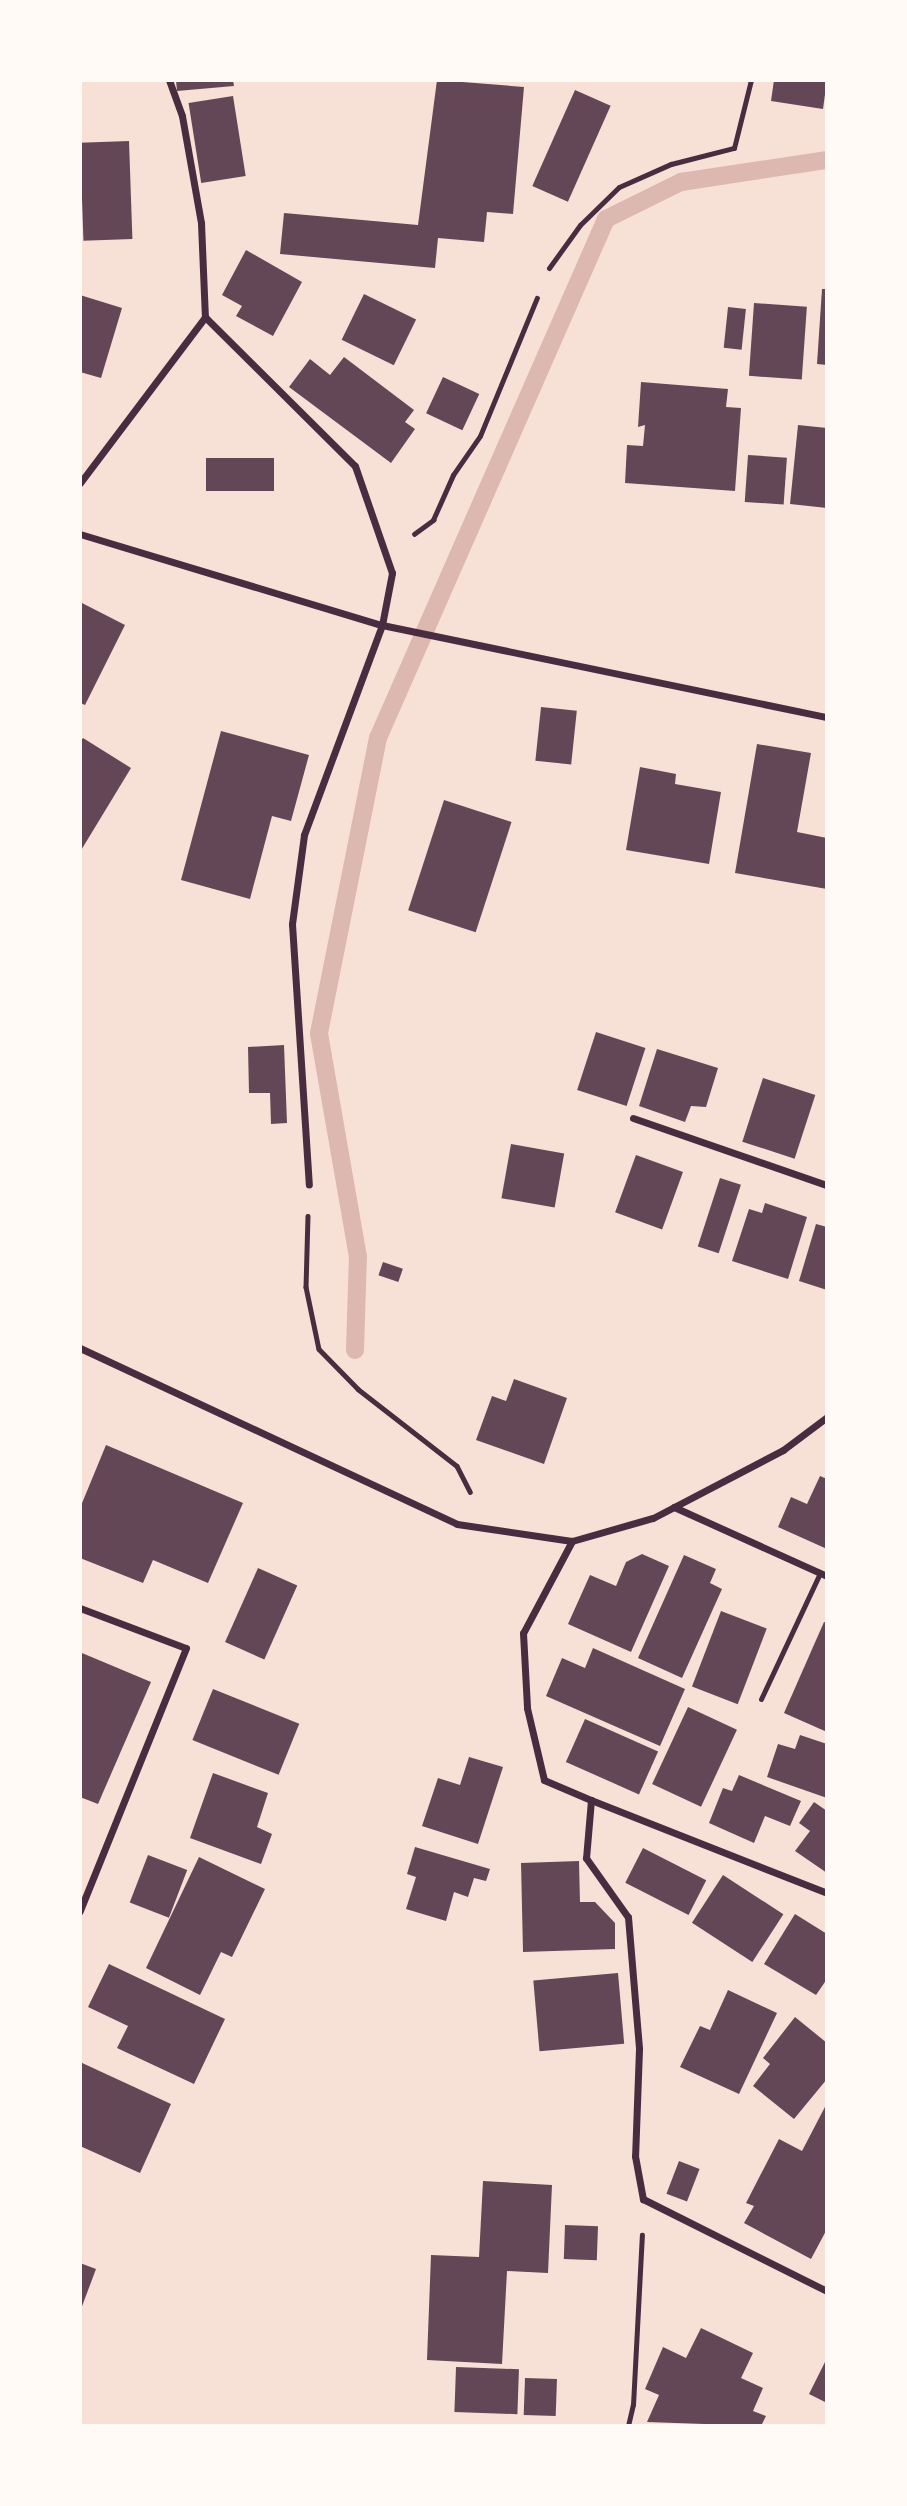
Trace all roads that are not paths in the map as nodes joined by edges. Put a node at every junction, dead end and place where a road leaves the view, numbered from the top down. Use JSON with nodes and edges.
{"nodes":[{"id":1,"x":169,"y":80,"type":"edge"},
{"id":2,"x":751,"y":80,"type":"edge"},
{"id":3,"x":549,"y":268,"type":"road end"},
{"id":4,"x":205,"y":317,"type":"junction"},
{"id":5,"x":80,"y":483,"type":"edge"},
{"id":6,"x":80,"y":534,"type":"edge"},
{"id":7,"x":382,"y":625,"type":"junction"},
{"id":8,"x":827,"y":717,"type":"edge"},
{"id":9,"x":633,"y":1118,"type":"dead end"},
{"id":10,"x":309,"y":1184,"type":"road end"},
{"id":11,"x":827,"y":1185,"type":"edge"},
{"id":12,"x":80,"y":1348,"type":"edge"},
{"id":13,"x":827,"y":1417,"type":"edge"},
{"id":14,"x":674,"y":1507,"type":"junction"},
{"id":15,"x":572,"y":1541,"type":"junction"},
{"id":16,"x":823,"y":1574,"type":"edge"},
{"id":17,"x":80,"y":1608,"type":"edge"},
{"id":18,"x":761,"y":1699,"type":"dead end"},
{"id":19,"x":591,"y":1800,"type":"junction"},
{"id":20,"x":827,"y":1893,"type":"edge"},
{"id":21,"x":80,"y":1911,"type":"edge"},
{"id":22,"x":827,"y":2291,"type":"edge"}],
"edges":[{"from":1,"to":4,"type":"street"},
{"from":2,"to":3,"type":"lane"},
{"from":4,"to":5,"type":"street"},
{"from":4,"to":7,"type":"street"},
{"from":6,"to":7,"type":"street"},
{"from":7,"to":8,"type":"street"},
{"from":7,"to":10,"type":"street"},
{"from":9,"to":11,"type":"street"},
{"from":12,"to":15,"type":"street"},
{"from":13,"to":14,"type":"street"},
{"from":14,"to":15,"type":"street"},
{"from":14,"to":16,"type":"street"},
{"from":15,"to":19,"type":"street"},
{"from":16,"to":18,"type":"lane"},
{"from":17,"to":21,"type":"street"},
{"from":19,"to":20,"type":"street"},
{"from":19,"to":22,"type":"street"}]}
